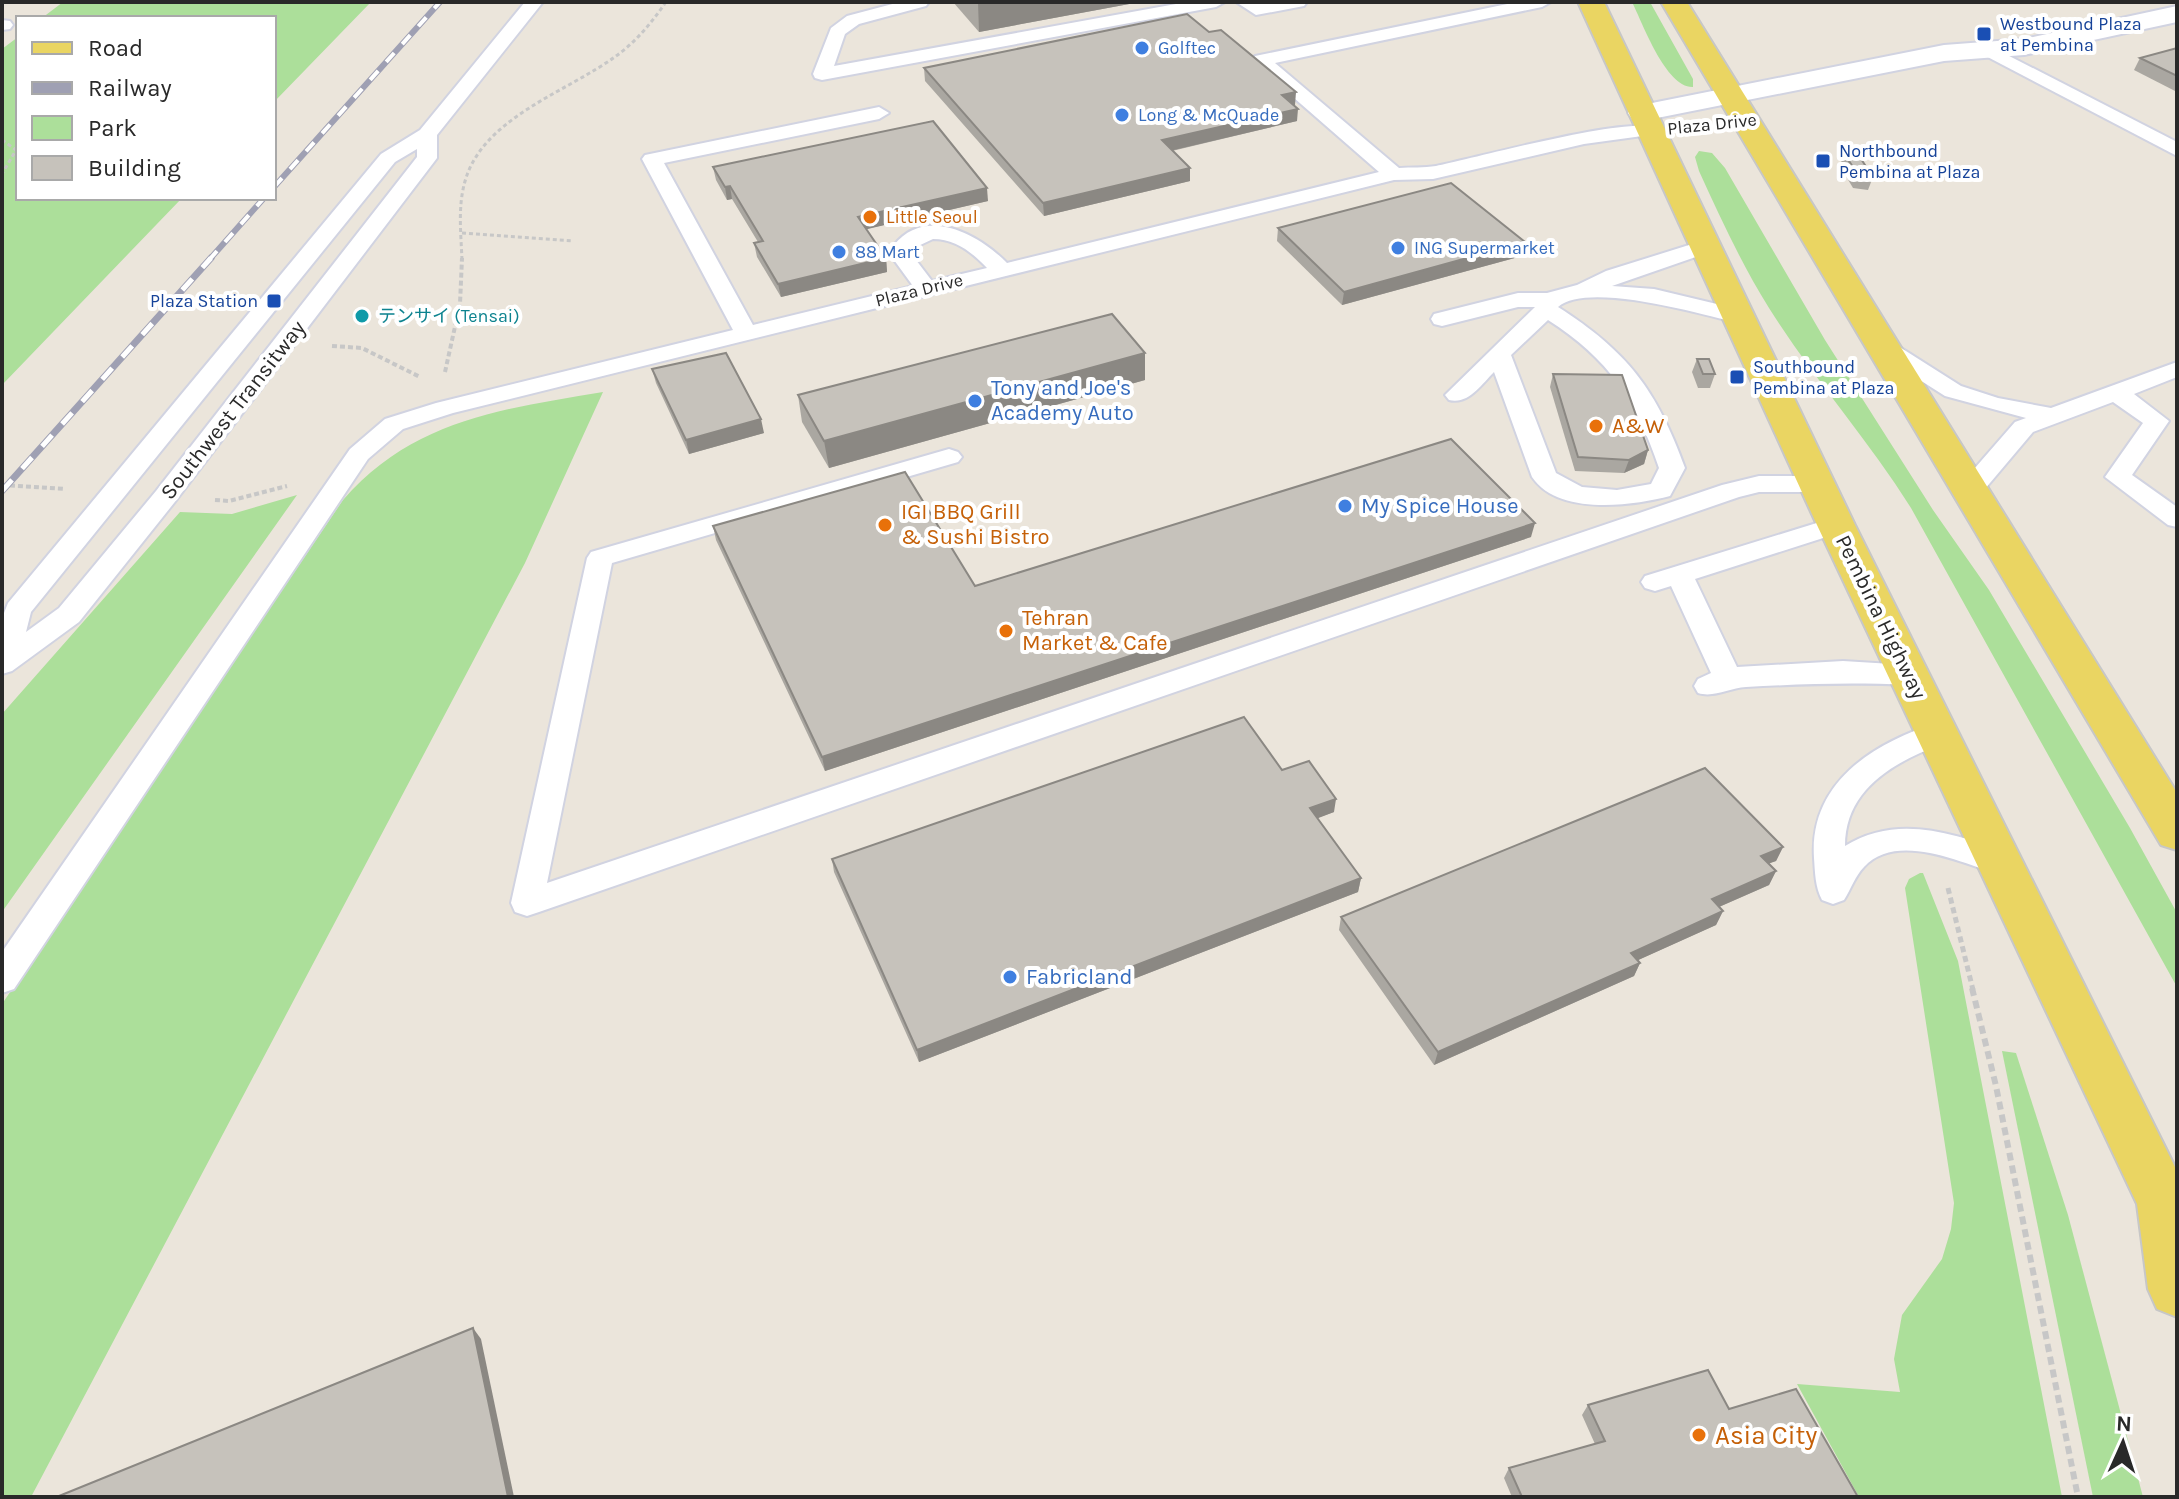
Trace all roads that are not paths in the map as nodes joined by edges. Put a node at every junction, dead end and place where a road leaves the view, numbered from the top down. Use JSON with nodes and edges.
{"nodes":[{"id":1,"x":534,"y":2,"type":"edge"},
{"id":2,"x":920,"y":2,"type":"edge"},
{"id":3,"x":1216,"y":2,"type":"edge"},
{"id":4,"x":1245,"y":2,"type":"edge"},
{"id":5,"x":1298,"y":2,"type":"edge"},
{"id":6,"x":1542,"y":2,"type":"edge"},
{"id":7,"x":1591,"y":2,"type":"edge"},
{"id":8,"x":1674,"y":2,"type":"edge"},
{"id":9,"x":2177,"y":14,"type":"edge"},
{"id":10,"x":2004,"y":51,"type":"junction"},
{"id":11,"x":1900,"y":89,"type":"dead end"},
{"id":12,"x":1738,"y":109,"type":"junction"},
{"id":13,"x":879,"y":113,"type":"dead end"},
{"id":14,"x":1781,"y":117,"type":"dead end"},
{"id":15,"x":1646,"y":122,"type":"junction"},
{"id":16,"x":427,"y":134,"type":"junction"},
{"id":17,"x":2177,"y":150,"type":"edge"},
{"id":18,"x":1394,"y":174,"type":"junction"},
{"id":19,"x":1705,"y":246,"type":"junction"},
{"id":20,"x":1002,"y":270,"type":"junction"},
{"id":21,"x":926,"y":289,"type":"junction"},
{"id":22,"x":1585,"y":290,"type":"junction"},
{"id":23,"x":1547,"y":304,"type":"junction"},
{"id":24,"x":1738,"y":316,"type":"junction"},
{"id":25,"x":1442,"y":319,"type":"dead end"},
{"id":26,"x":746,"y":333,"type":"junction"},
{"id":27,"x":1879,"y":344,"type":"junction"},
{"id":28,"x":1499,"y":354,"type":"junction"},
{"id":29,"x":2177,"y":369,"type":"edge"},
{"id":30,"x":2114,"y":391,"type":"junction"},
{"id":31,"x":1457,"y":395,"type":"dead end"},
{"id":32,"x":2048,"y":415,"type":"junction"},
{"id":33,"x":949,"y":457,"type":"dead end"},
{"id":34,"x":1816,"y":484,"type":"junction"},
{"id":35,"x":1970,"y":490,"type":"junction"},
{"id":36,"x":2177,"y":519,"type":"edge"},
{"id":37,"x":1836,"y":525,"type":"junction"},
{"id":38,"x":3,"y":663,"type":"edge"},
{"id":39,"x":1908,"y":675,"type":"junction"},
{"id":40,"x":2114,"y":725,"type":"junction"},
{"id":41,"x":1937,"y":734,"type":"junction"},
{"id":42,"x":2177,"y":766,"type":"edge"},
{"id":43,"x":2177,"y":832,"type":"edge"},
{"id":44,"x":1997,"y":861,"type":"junction"},
{"id":45,"x":2,"y":979,"type":"edge"},
{"id":46,"x":2170,"y":1215,"type":"edge"},
{"id":47,"x":2177,"y":1289,"type":"edge"}],
"edges":[{"from":1,"to":16,"type":"lane","name":"Southwest Transitway"},
{"from":2,"to":3,"type":"lane"},
{"from":4,"to":5,"type":"lane"},
{"from":6,"to":18,"type":"lane"},
{"from":7,"to":15,"type":"main road","name":"Pembina Highway"},
{"from":8,"to":12,"type":"main road"},
{"from":9,"to":10,"type":"street","name":"Plaza Drive"},
{"from":10,"to":11,"type":"street","name":"Plaza Drive"},
{"from":10,"to":12,"type":"street","name":"Plaza Drive"},
{"from":10,"to":17,"type":"lane"},
{"from":12,"to":14,"type":"street","name":"Plaza Drive"},
{"from":12,"to":15,"type":"street","name":"Plaza Drive"},
{"from":12,"to":27,"type":"main road"},
{"from":13,"to":26,"type":"lane"},
{"from":15,"to":18,"type":"lane","name":"Plaza Drive"},
{"from":15,"to":19,"type":"main road","name":"Pembina Highway"},
{"from":16,"to":38,"type":"lane","name":"Southwest Transitway"},
{"from":16,"to":38,"type":"lane","name":"Southwest Transitway"},
{"from":18,"to":20,"type":"lane","name":"Plaza Drive"},
{"from":19,"to":22,"type":"lane"},
{"from":19,"to":24,"type":"main road","name":"Pembina Highway"},
{"from":20,"to":21,"type":"lane","name":"Plaza Drive"},
{"from":20,"to":21,"type":"lane"},
{"from":21,"to":26,"type":"lane","name":"Plaza Drive"},
{"from":22,"to":23,"type":"lane"},
{"from":22,"to":24,"type":"lane"},
{"from":23,"to":25,"type":"lane"},
{"from":23,"to":28,"type":"lane"},
{"from":23,"to":28,"type":"lane"},
{"from":24,"to":34,"type":"main road","name":"Pembina Highway"},
{"from":26,"to":45,"type":"lane","name":"Plaza Drive"},
{"from":27,"to":32,"type":"lane"},
{"from":27,"to":35,"type":"main road"},
{"from":28,"to":31,"type":"lane"},
{"from":29,"to":30,"type":"lane"},
{"from":30,"to":32,"type":"lane"},
{"from":30,"to":36,"type":"lane"},
{"from":32,"to":35,"type":"lane"},
{"from":33,"to":34,"type":"lane"},
{"from":34,"to":37,"type":"main road","name":"Pembina Highway"},
{"from":35,"to":40,"type":"main road"},
{"from":37,"to":39,"type":"main road","name":"Pembina Highway"},
{"from":37,"to":39,"type":"lane"},
{"from":39,"to":41,"type":"main road","name":"Pembina Highway"},
{"from":40,"to":42,"type":"main road"},
{"from":40,"to":43,"type":"main road"},
{"from":41,"to":44,"type":"main road","name":"Pembina Highway"},
{"from":41,"to":44,"type":"lane"},
{"from":44,"to":46,"type":"main road","name":"Pembina Highway"},
{"from":46,"to":47,"type":"main road","name":"Pembina Highway"}]}
